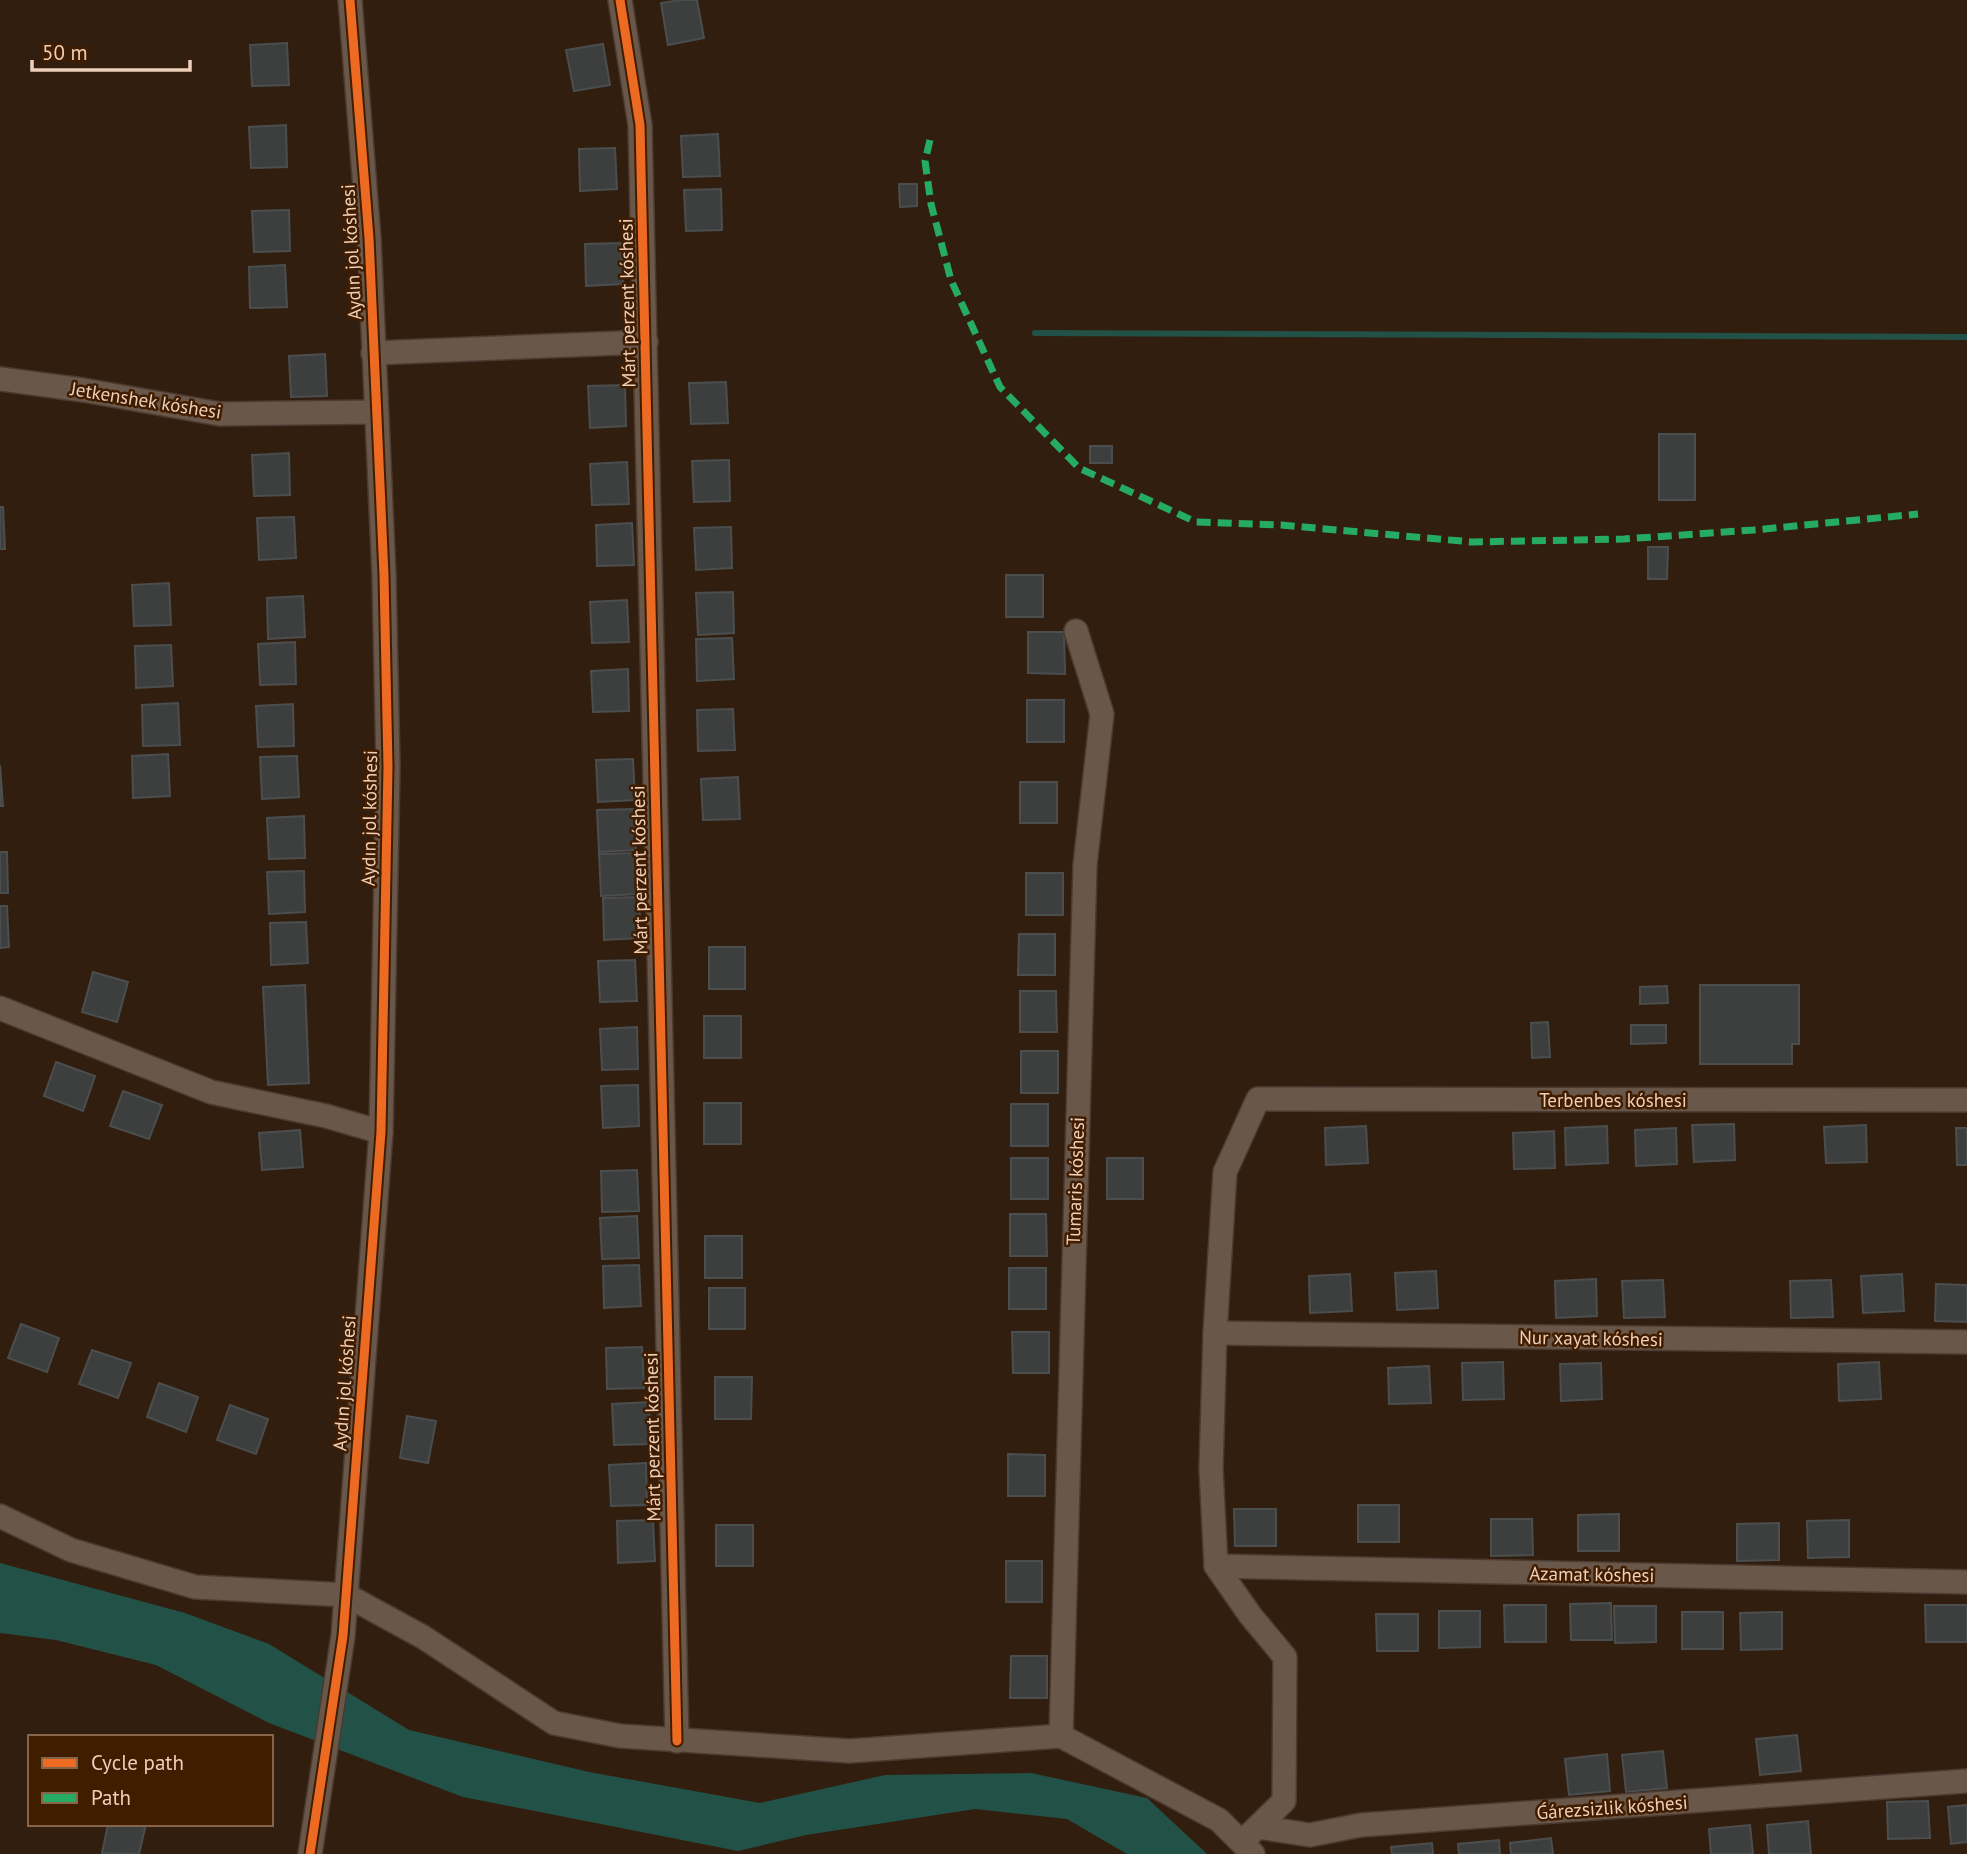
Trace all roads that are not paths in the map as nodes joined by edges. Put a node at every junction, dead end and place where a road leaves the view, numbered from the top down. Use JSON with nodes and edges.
{"nodes":[{"id":1,"x":350,"y":0,"type":"edge"},
{"id":2,"x":620,"y":0,"type":"edge"},
{"id":3,"x":646,"y":342,"type":"junction"},
{"id":4,"x":373,"y":353,"type":"junction"},
{"id":5,"x":0,"y":379,"type":"edge"},
{"id":6,"x":376,"y":412,"type":"junction"},
{"id":7,"x":1076,"y":631,"type":"dead end"},
{"id":8,"x":0,"y":1008,"type":"edge"},
{"id":9,"x":1967,"y":1100,"type":"edge"},
{"id":10,"x":380,"y":1132,"type":"junction"},
{"id":11,"x":1215,"y":1333,"type":"junction"},
{"id":12,"x":1967,"y":1342,"type":"edge"},
{"id":13,"x":0,"y":1516,"type":"edge"},
{"id":14,"x":1216,"y":1566,"type":"junction"},
{"id":15,"x":1967,"y":1582,"type":"edge"},
{"id":16,"x":346,"y":1595,"type":"junction"},
{"id":17,"x":1062,"y":1736,"type":"junction"},
{"id":18,"x":677,"y":1741,"type":"junction"},
{"id":19,"x":1967,"y":1781,"type":"edge"},
{"id":20,"x":1251,"y":1841,"type":"edge"},
{"id":21,"x":310,"y":1854,"type":"edge"}],
"edges":[{"from":1,"to":4,"type":"street","name":"Aydın jol kóshesi"},
{"from":2,"to":3,"type":"street","name":"Márt perzent kóshesi"},
{"from":3,"to":4,"type":"street"},
{"from":3,"to":18,"type":"street","name":"Márt perzent kóshesi"},
{"from":4,"to":6,"type":"street","name":"Aydın jol kóshesi"},
{"from":5,"to":6,"type":"street","name":"Jetkenshek kóshesi"},
{"from":6,"to":10,"type":"street","name":"Aydın jol kóshesi"},
{"from":7,"to":17,"type":"street","name":"Tumaris kóshesi"},
{"from":8,"to":10,"type":"street"},
{"from":9,"to":11,"type":"street","name":"Terbenbes kóshesi"},
{"from":10,"to":16,"type":"street","name":"Aydın jol kóshesi"},
{"from":11,"to":12,"type":"street","name":"Nur xayat kóshesi"},
{"from":11,"to":14,"type":"street"},
{"from":13,"to":16,"type":"street"},
{"from":14,"to":15,"type":"street","name":"Azamat kóshesi"},
{"from":14,"to":20,"type":"street"},
{"from":16,"to":18,"type":"street"},
{"from":16,"to":21,"type":"street","name":"Aydın jol kóshesi"},
{"from":17,"to":18,"type":"street"},
{"from":17,"to":20,"type":"street"},
{"from":19,"to":20,"type":"street","name":"Ǵárezsizlik kóshesi"}]}
